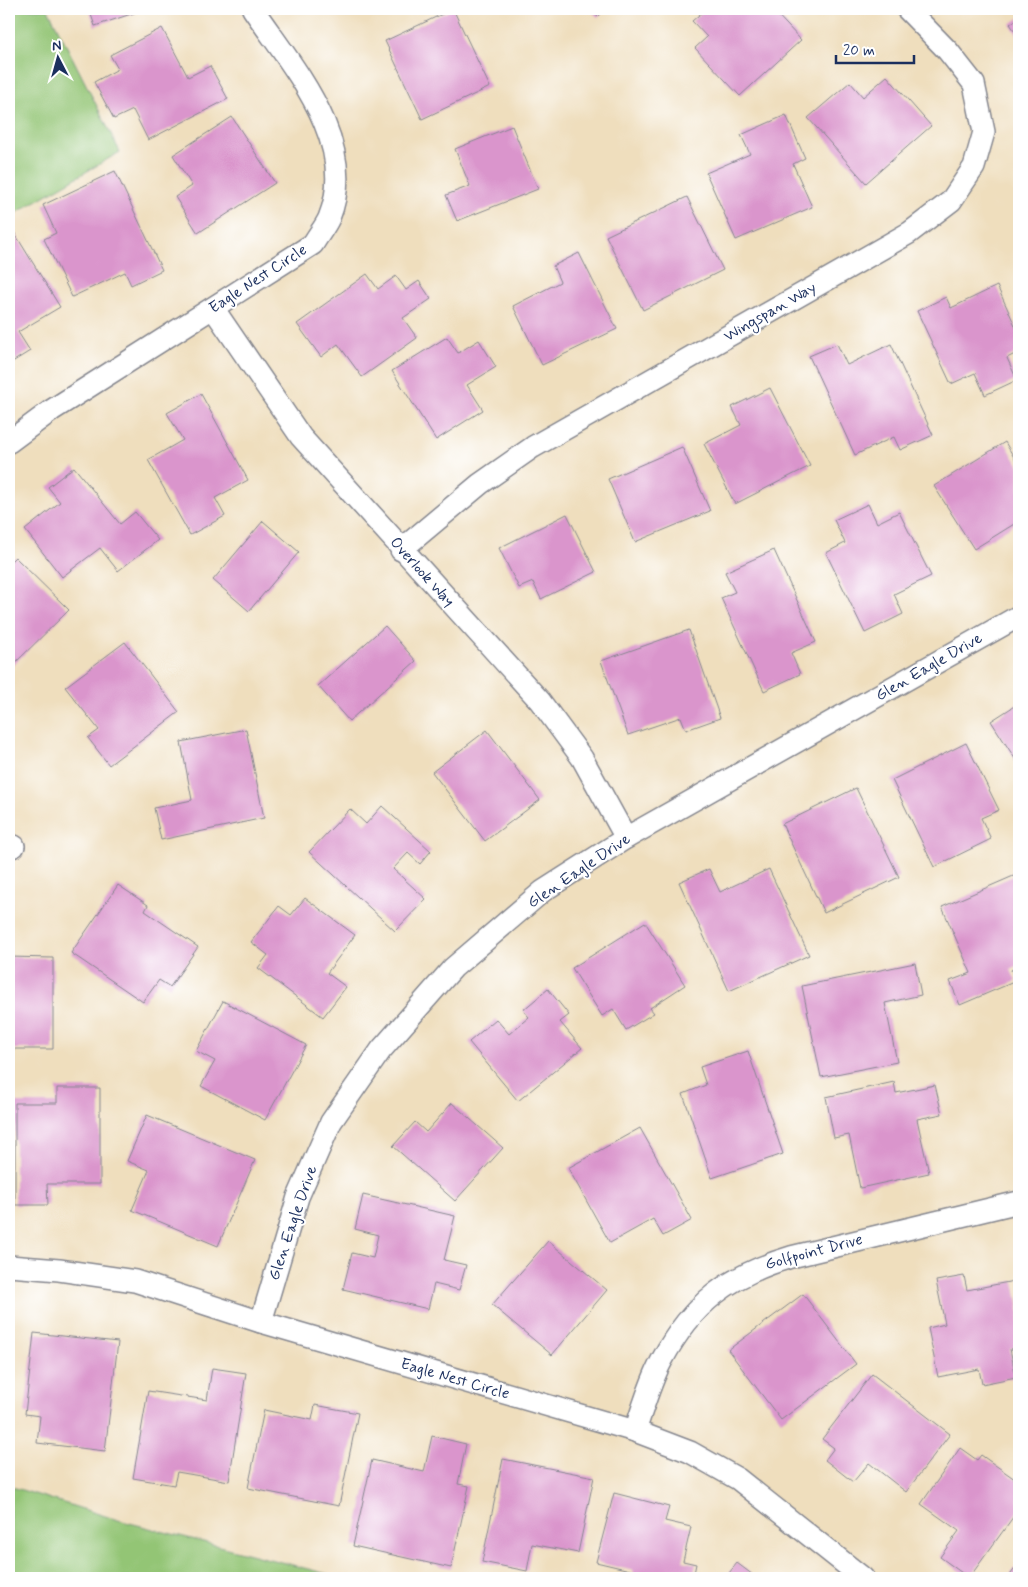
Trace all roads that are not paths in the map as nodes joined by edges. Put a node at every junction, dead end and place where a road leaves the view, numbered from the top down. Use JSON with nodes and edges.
{"nodes":[{"id":1,"x":253,"y":9,"type":"edge"},
{"id":2,"x":907,"y":9,"type":"edge"},
{"id":3,"x":213,"y":308,"type":"junction"},
{"id":4,"x":9,"y":442,"type":"edge"},
{"id":5,"x":401,"y":550,"type":"junction"},
{"id":6,"x":1019,"y":616,"type":"edge"},
{"id":7,"x":626,"y":838,"type":"junction"},
{"id":8,"x":1019,"y":1202,"type":"edge"},
{"id":9,"x":9,"y":1266,"type":"edge"},
{"id":10,"x":260,"y":1322,"type":"junction"},
{"id":11,"x":635,"y":1431,"type":"junction"},
{"id":12,"x":863,"y":1578,"type":"edge"}],
"edges":[{"from":1,"to":3,"type":"street","name":"Eagle Nest Circle"},
{"from":2,"to":5,"type":"street","name":"Wingspan Way"},
{"from":3,"to":4,"type":"street","name":"Eagle Nest Circle"},
{"from":3,"to":5,"type":"street","name":"Overlook Way"},
{"from":5,"to":7,"type":"street","name":"Overlook Way"},
{"from":6,"to":7,"type":"street","name":"Glen Eagle Drive"},
{"from":7,"to":10,"type":"street","name":"Glen Eagle Drive"},
{"from":8,"to":11,"type":"street","name":"Golfpoint Drive"},
{"from":9,"to":10,"type":"street","name":"Eagle Nest Circle"},
{"from":10,"to":11,"type":"street","name":"Eagle Nest Circle"},
{"from":11,"to":12,"type":"street","name":"Eagle Nest Circle"}]}
